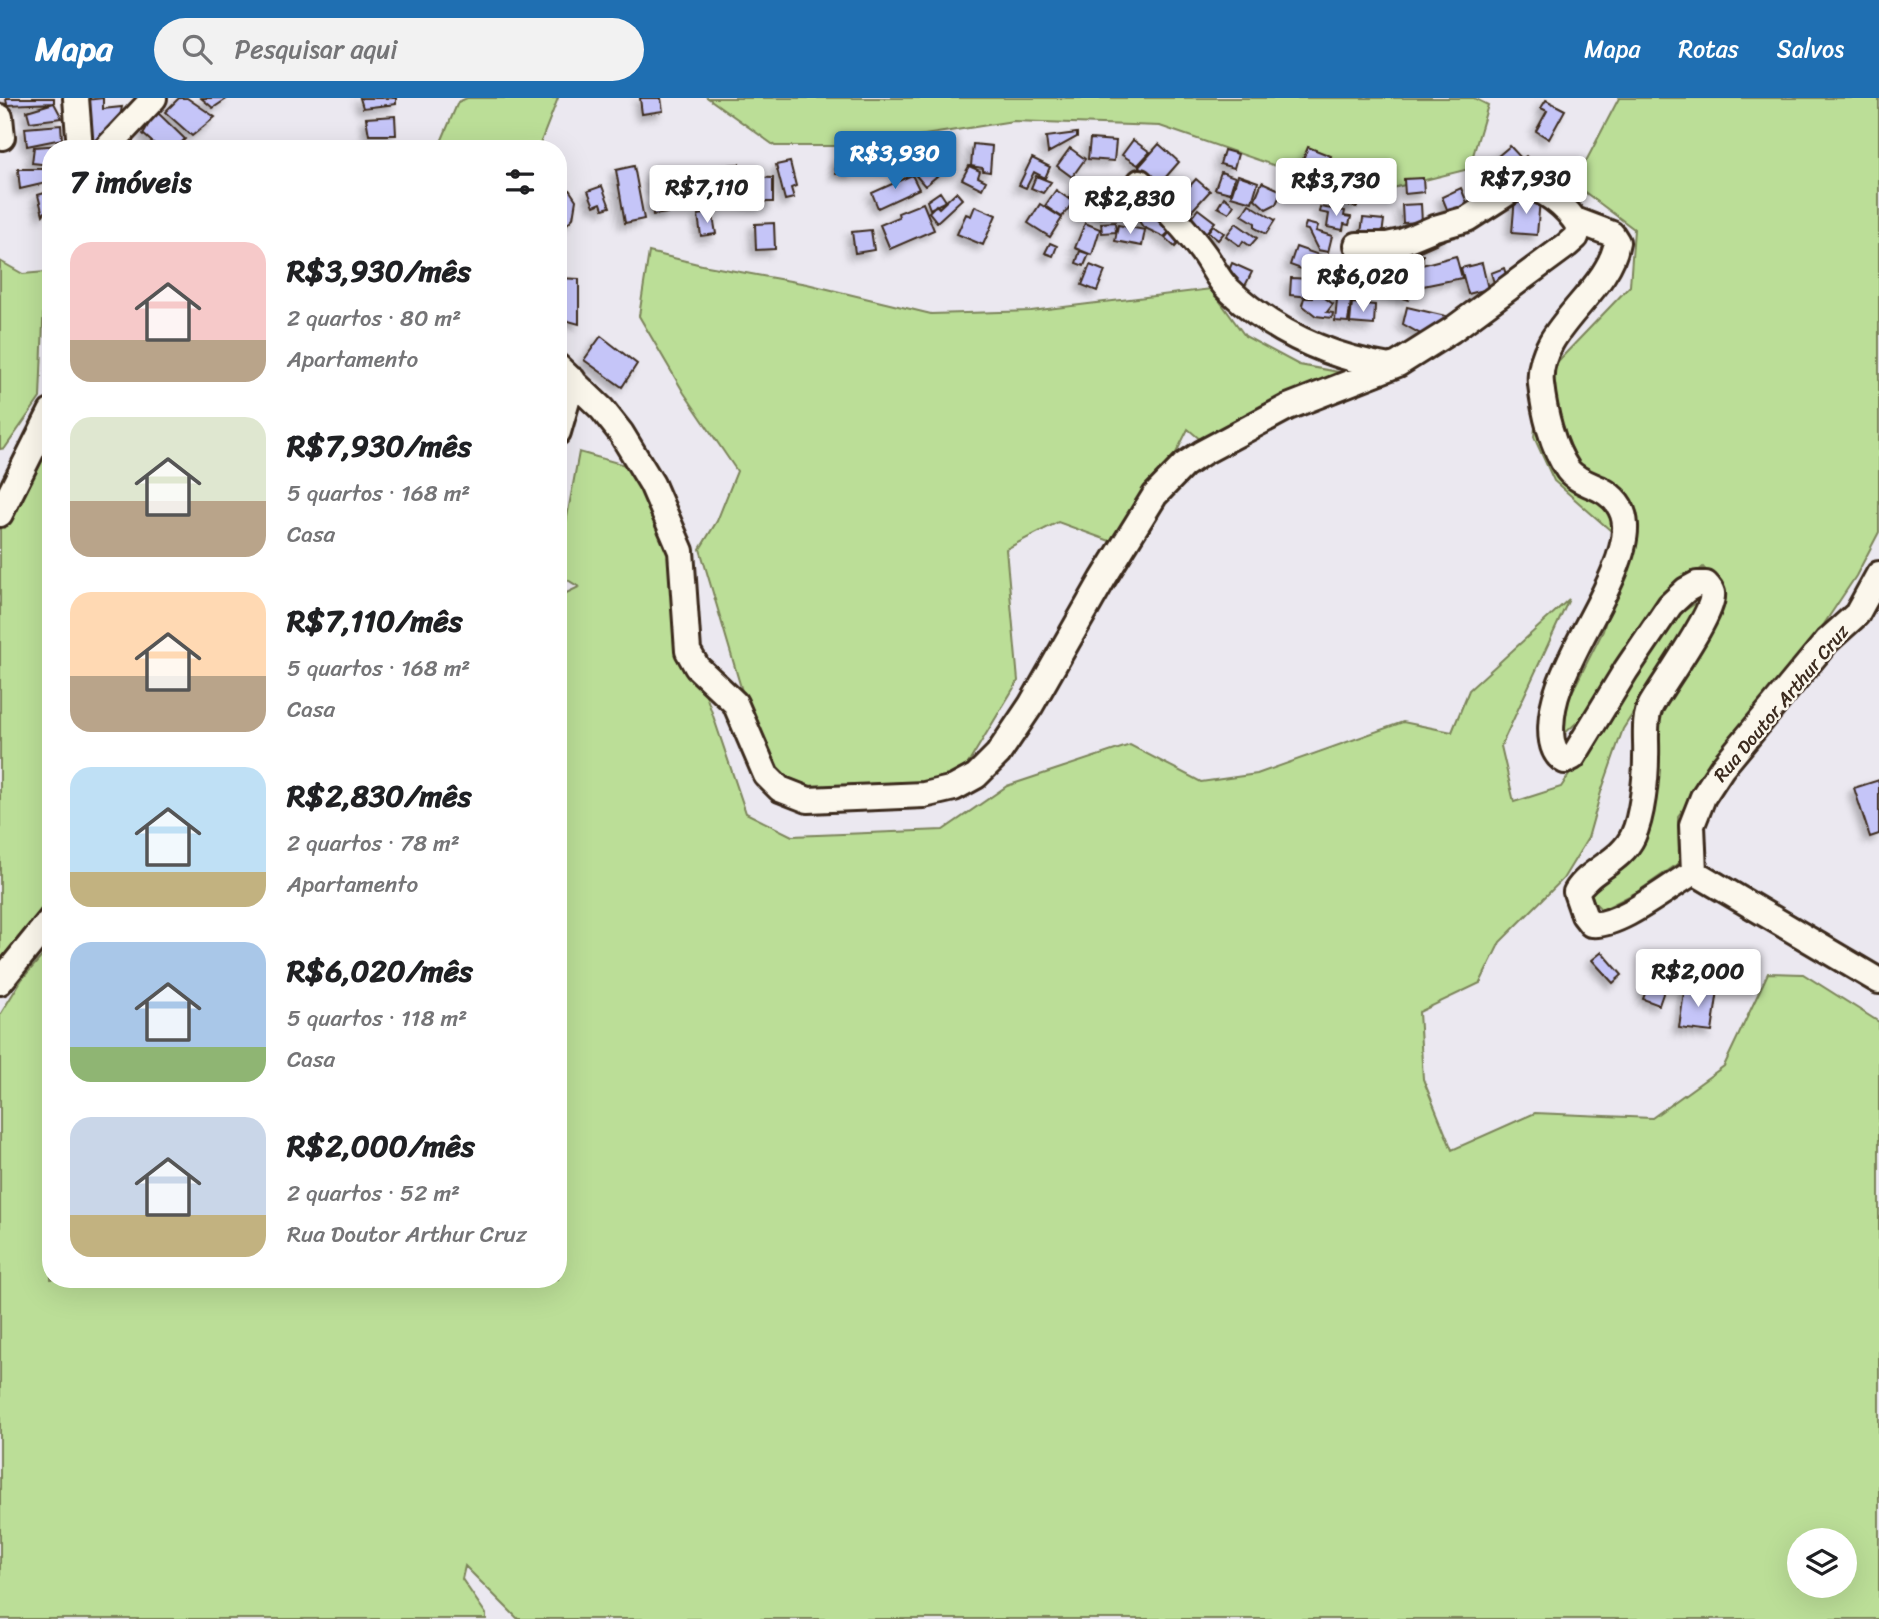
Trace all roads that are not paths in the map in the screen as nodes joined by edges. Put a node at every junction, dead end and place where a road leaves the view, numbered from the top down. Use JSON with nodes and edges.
{"nodes":[{"id":1,"x":76,"y":98,"type":"edge"},
{"id":2,"x":154,"y":98,"type":"edge"},
{"id":3,"x":79,"y":140,"type":"edge"},
{"id":4,"x":114,"y":140,"type":"edge"},
{"id":5,"x":1140,"y":182,"type":"dead end"},
{"id":6,"x":1575,"y":220,"type":"junction"},
{"id":7,"x":1357,"y":245,"type":"dead end"},
{"id":8,"x":1391,"y":367,"type":"junction"},
{"id":9,"x":567,"y":374,"type":"edge"},
{"id":10,"x":42,"y":430,"type":"edge"},
{"id":11,"x":0,"y":514,"type":"edge"},
{"id":12,"x":1879,"y":574,"type":"edge"},
{"id":13,"x":1694,"y":872,"type":"junction"},
{"id":14,"x":42,"y":930,"type":"edge"},
{"id":15,"x":1879,"y":981,"type":"edge"},
{"id":16,"x":0,"y":982,"type":"edge"}],
"edges":[{"from":1,"to":3,"type":"street"},
{"from":2,"to":4,"type":"street"},
{"from":5,"to":8,"type":"street"},
{"from":6,"to":7,"type":"street"},
{"from":6,"to":8,"type":"street"},
{"from":6,"to":13,"type":"street"},
{"from":8,"to":9,"type":"street"},
{"from":10,"to":11,"type":"street"},
{"from":12,"to":13,"type":"street","name":"Rua Doutor Arthur Cruz"},
{"from":13,"to":15,"type":"street"},
{"from":14,"to":16,"type":"street"}]}
